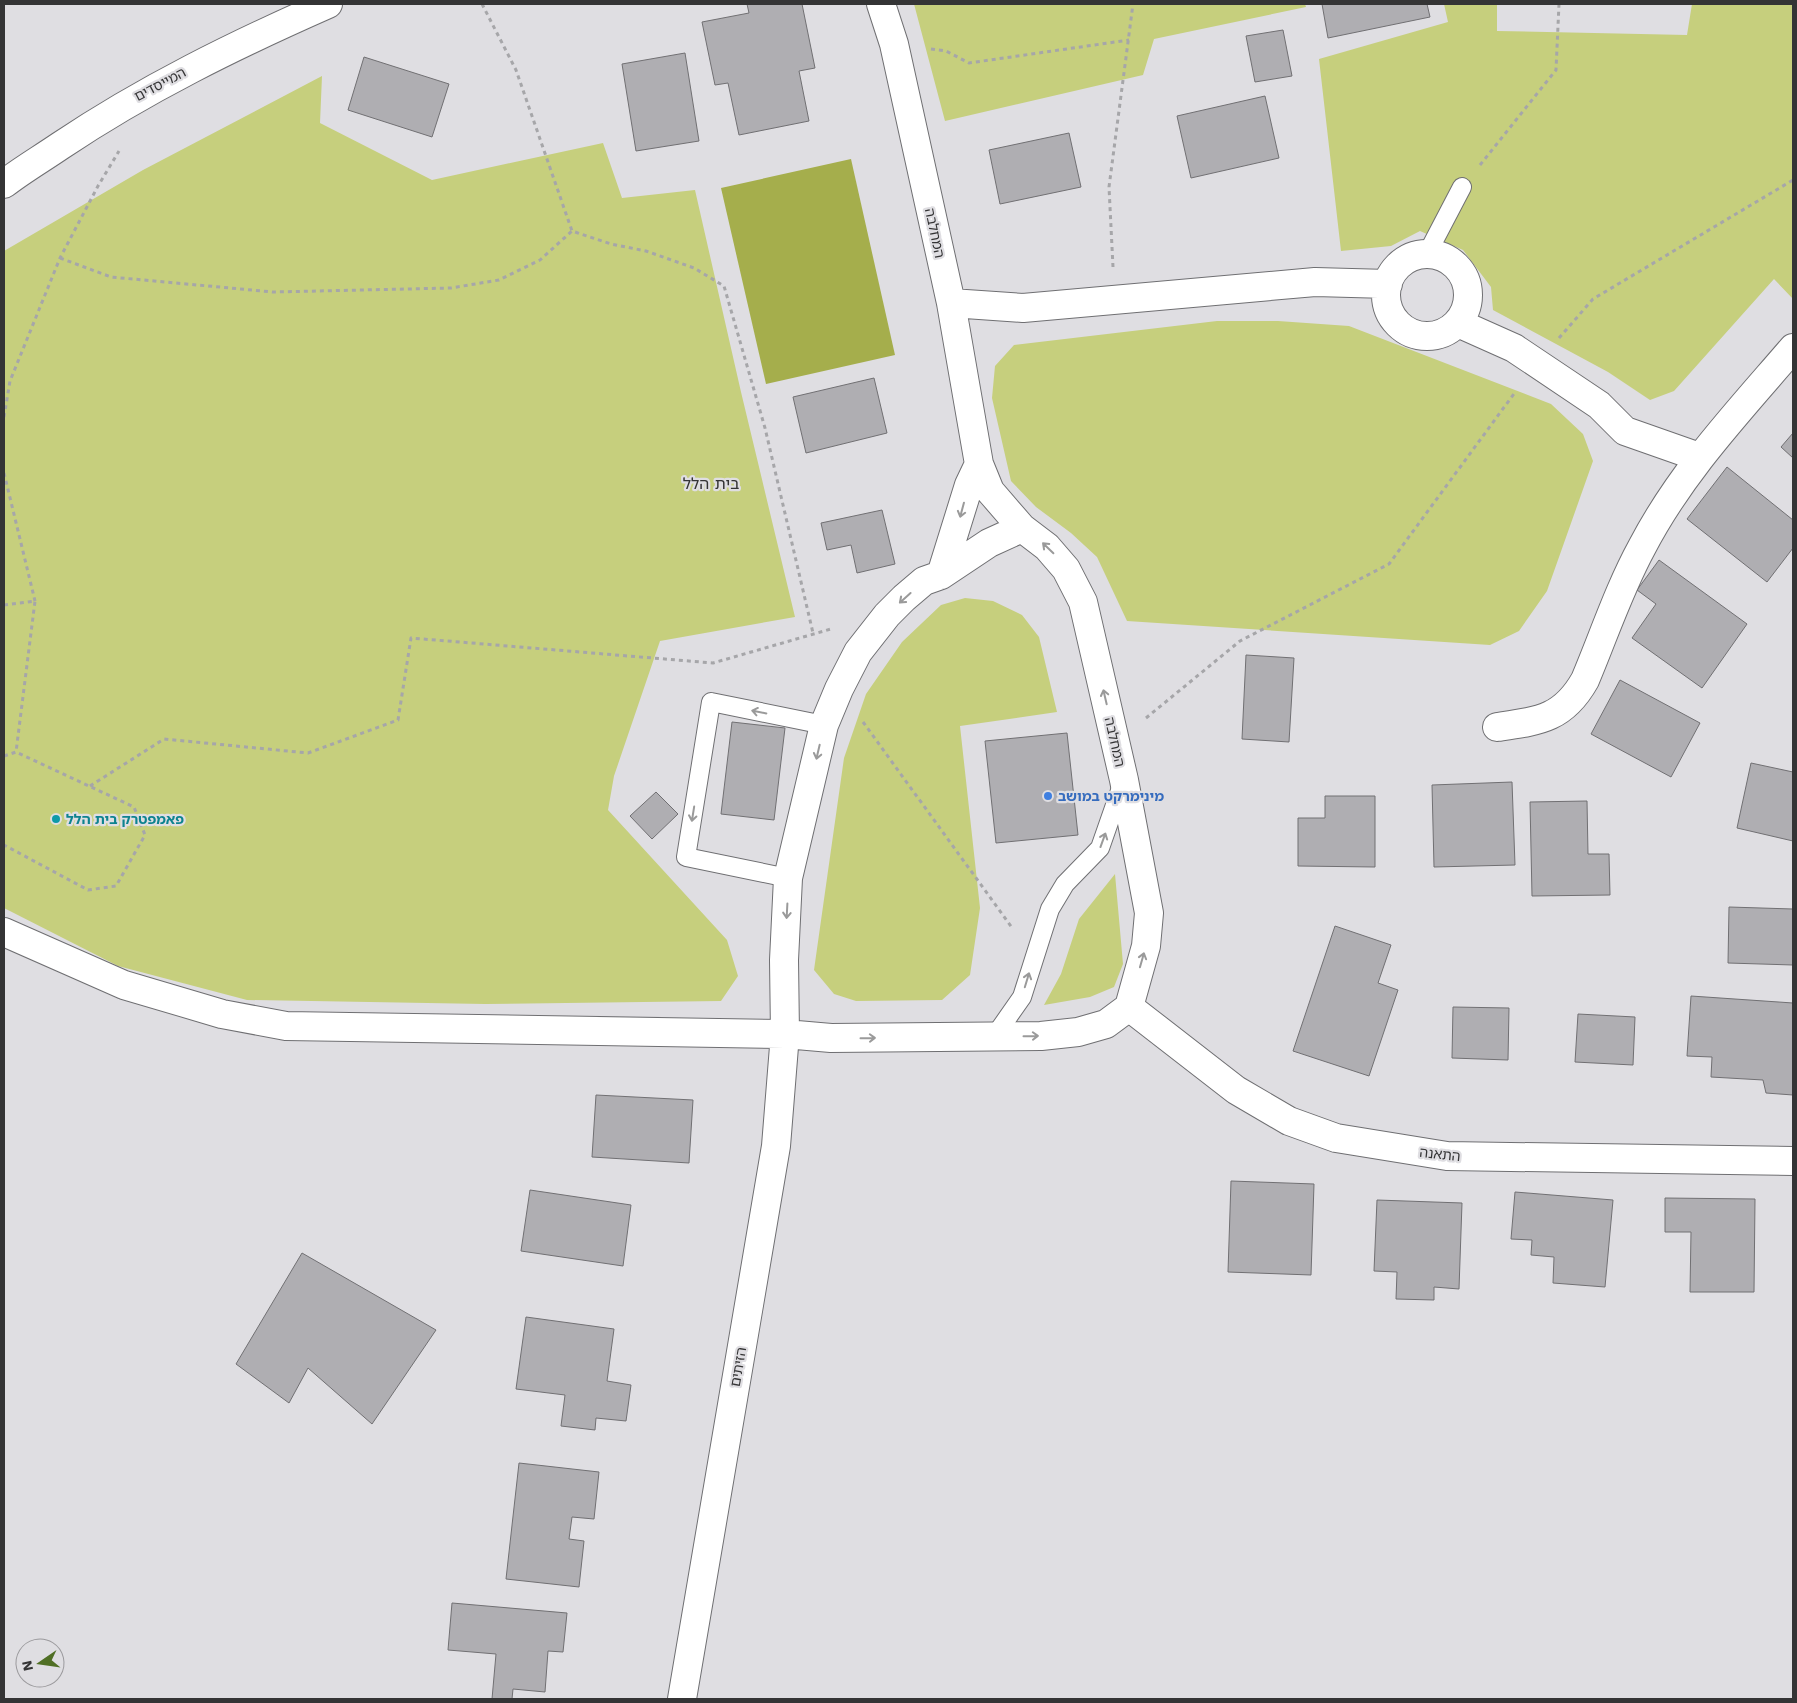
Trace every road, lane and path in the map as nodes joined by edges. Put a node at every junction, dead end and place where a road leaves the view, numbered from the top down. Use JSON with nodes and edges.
{"nodes":[{"id":1,"x":328,"y":4,"type":"edge"},
{"id":2,"x":482,"y":4,"type":"edge"},
{"id":3,"x":881,"y":4,"type":"edge"},
{"id":4,"x":1133,"y":4,"type":"edge"},
{"id":5,"x":1559,"y":4,"type":"edge"},
{"id":6,"x":1128,"y":40,"type":"junction"},
{"id":7,"x":894,"y":44,"type":"junction"},
{"id":8,"x":123,"y":144,"type":"dead end"},
{"id":9,"x":1793,"y":180,"type":"edge"},
{"id":10,"x":4,"y":184,"type":"edge"},
{"id":11,"x":1462,"y":187,"type":"joint"},
{"id":12,"x":572,"y":230,"type":"junction"},
{"id":13,"x":1427,"y":254,"type":"junction"},
{"id":14,"x":60,"y":258,"type":"junction"},
{"id":15,"x":1388,"y":284,"type":"junction"},
{"id":16,"x":1114,"y":300,"type":"junction"},
{"id":17,"x":951,"y":303,"type":"junction"},
{"id":18,"x":1458,"y":322,"type":"junction"},
{"id":19,"x":1793,"y":348,"type":"edge"},
{"id":20,"x":1536,"y":363,"type":"junction"},
{"id":21,"x":4,"y":412,"type":"edge"},
{"id":22,"x":4,"y":417,"type":"edge"},
{"id":23,"x":1699,"y":457,"type":"junction"},
{"id":24,"x":979,"y":464,"type":"junction"},
{"id":25,"x":4,"y":474,"type":"edge"},
{"id":26,"x":1022,"y":528,"type":"junction"},
{"id":27,"x":941,"y":575,"type":"junction"},
{"id":28,"x":35,"y":601,"type":"junction"},
{"id":29,"x":4,"y":605,"type":"edge"},
{"id":30,"x":887,"y":615,"type":"junction"},
{"id":31,"x":812,"y":633,"type":"junction"},
{"id":32,"x":839,"y":689,"type":"junction"},
{"id":33,"x":824,"y":725,"type":"junction"},
{"id":34,"x":1497,"y":727,"type":"dead end"},
{"id":35,"x":1116,"y":743,"type":"junction"},
{"id":36,"x":16,"y":752,"type":"junction"},
{"id":37,"x":4,"y":756,"type":"edge"},
{"id":38,"x":1124,"y":780,"type":"junction"},
{"id":39,"x":90,"y":786,"type":"junction"},
{"id":40,"x":4,"y":845,"type":"edge"},
{"id":41,"x":788,"y":878,"type":"junction"},
{"id":42,"x":4,"y":932,"type":"edge"},
{"id":43,"x":1033,"y":957,"type":"junction"},
{"id":44,"x":784,"y":960,"type":"junction"},
{"id":45,"x":1129,"y":1006,"type":"junction"},
{"id":46,"x":785,"y":1034,"type":"junction"},
{"id":47,"x":994,"y":1036,"type":"junction"},
{"id":48,"x":831,"y":1038,"type":"junction"},
{"id":49,"x":1793,"y":1162,"type":"edge"},
{"id":50,"x":682,"y":1699,"type":"edge"}],
"edges":[{"from":1,"to":10,"type":"street","name":"המייסדים"},
{"from":2,"to":12,"type":"path"},
{"from":3,"to":7,"type":"street","name":"המחלבה"},
{"from":4,"to":6,"type":"path"},
{"from":5,"to":11,"type":"path"},
{"from":6,"to":7,"type":"path"},
{"from":6,"to":16,"type":"path"},
{"from":7,"to":17,"type":"street","name":"המחלבה"},
{"from":8,"to":14,"type":"path"},
{"from":9,"to":20,"type":"path"},
{"from":11,"to":13,"type":"lane"},
{"from":12,"to":14,"type":"path"},
{"from":12,"to":31,"type":"path"},
{"from":13,"to":15,"type":"street"},
{"from":13,"to":18,"type":"street"},
{"from":14,"to":21,"type":"path"},
{"from":15,"to":16,"type":"street"},
{"from":15,"to":18,"type":"street"},
{"from":16,"to":17,"type":"street"},
{"from":17,"to":24,"type":"street","name":"המחלבה"},
{"from":18,"to":20,"type":"street"},
{"from":19,"to":23,"type":"street"},
{"from":20,"to":23,"type":"street"},
{"from":20,"to":35,"type":"path"},
{"from":21,"to":22,"type":"path"},
{"from":23,"to":34,"type":"street"},
{"from":24,"to":26,"type":"street","name":"המחלבה"},
{"from":24,"to":27,"type":"street","one_way":true},
{"from":25,"to":28,"type":"path"},
{"from":26,"to":27,"type":"street"},
{"from":35,"to":26,"type":"street","name":"המחלבה","one_way":true},
{"from":27,"to":30,"type":"street","one_way":true},
{"from":28,"to":29,"type":"path"},
{"from":28,"to":36,"type":"path"},
{"from":30,"to":31,"type":"path"},
{"from":30,"to":32,"type":"street"},
{"from":31,"to":39,"type":"path"},
{"from":32,"to":33,"type":"street"},
{"from":32,"to":43,"type":"path"},
{"from":33,"to":41,"type":"street","one_way":true},
{"from":33,"to":41,"type":"lane","one_way":true},
{"from":35,"to":38,"type":"street","name":"המחלבה"},
{"from":36,"to":37,"type":"path"},
{"from":36,"to":39,"type":"path"},
{"from":43,"to":38,"type":"lane","one_way":true},
{"from":45,"to":38,"type":"street","name":"המחלבה","one_way":true},
{"from":39,"to":40,"type":"path"},
{"from":41,"to":44,"type":"street","one_way":true},
{"from":42,"to":46,"type":"street"},
{"from":47,"to":43,"type":"lane","one_way":true},
{"from":44,"to":46,"type":"street","name":"הזיתים"},
{"from":44,"to":48,"type":"street"},
{"from":47,"to":45,"type":"street","one_way":true},
{"from":45,"to":49,"type":"street","name":"התאנה"},
{"from":46,"to":48,"type":"street"},
{"from":46,"to":50,"type":"street","name":"הזיתים"},
{"from":48,"to":47,"type":"street","one_way":true}]}
